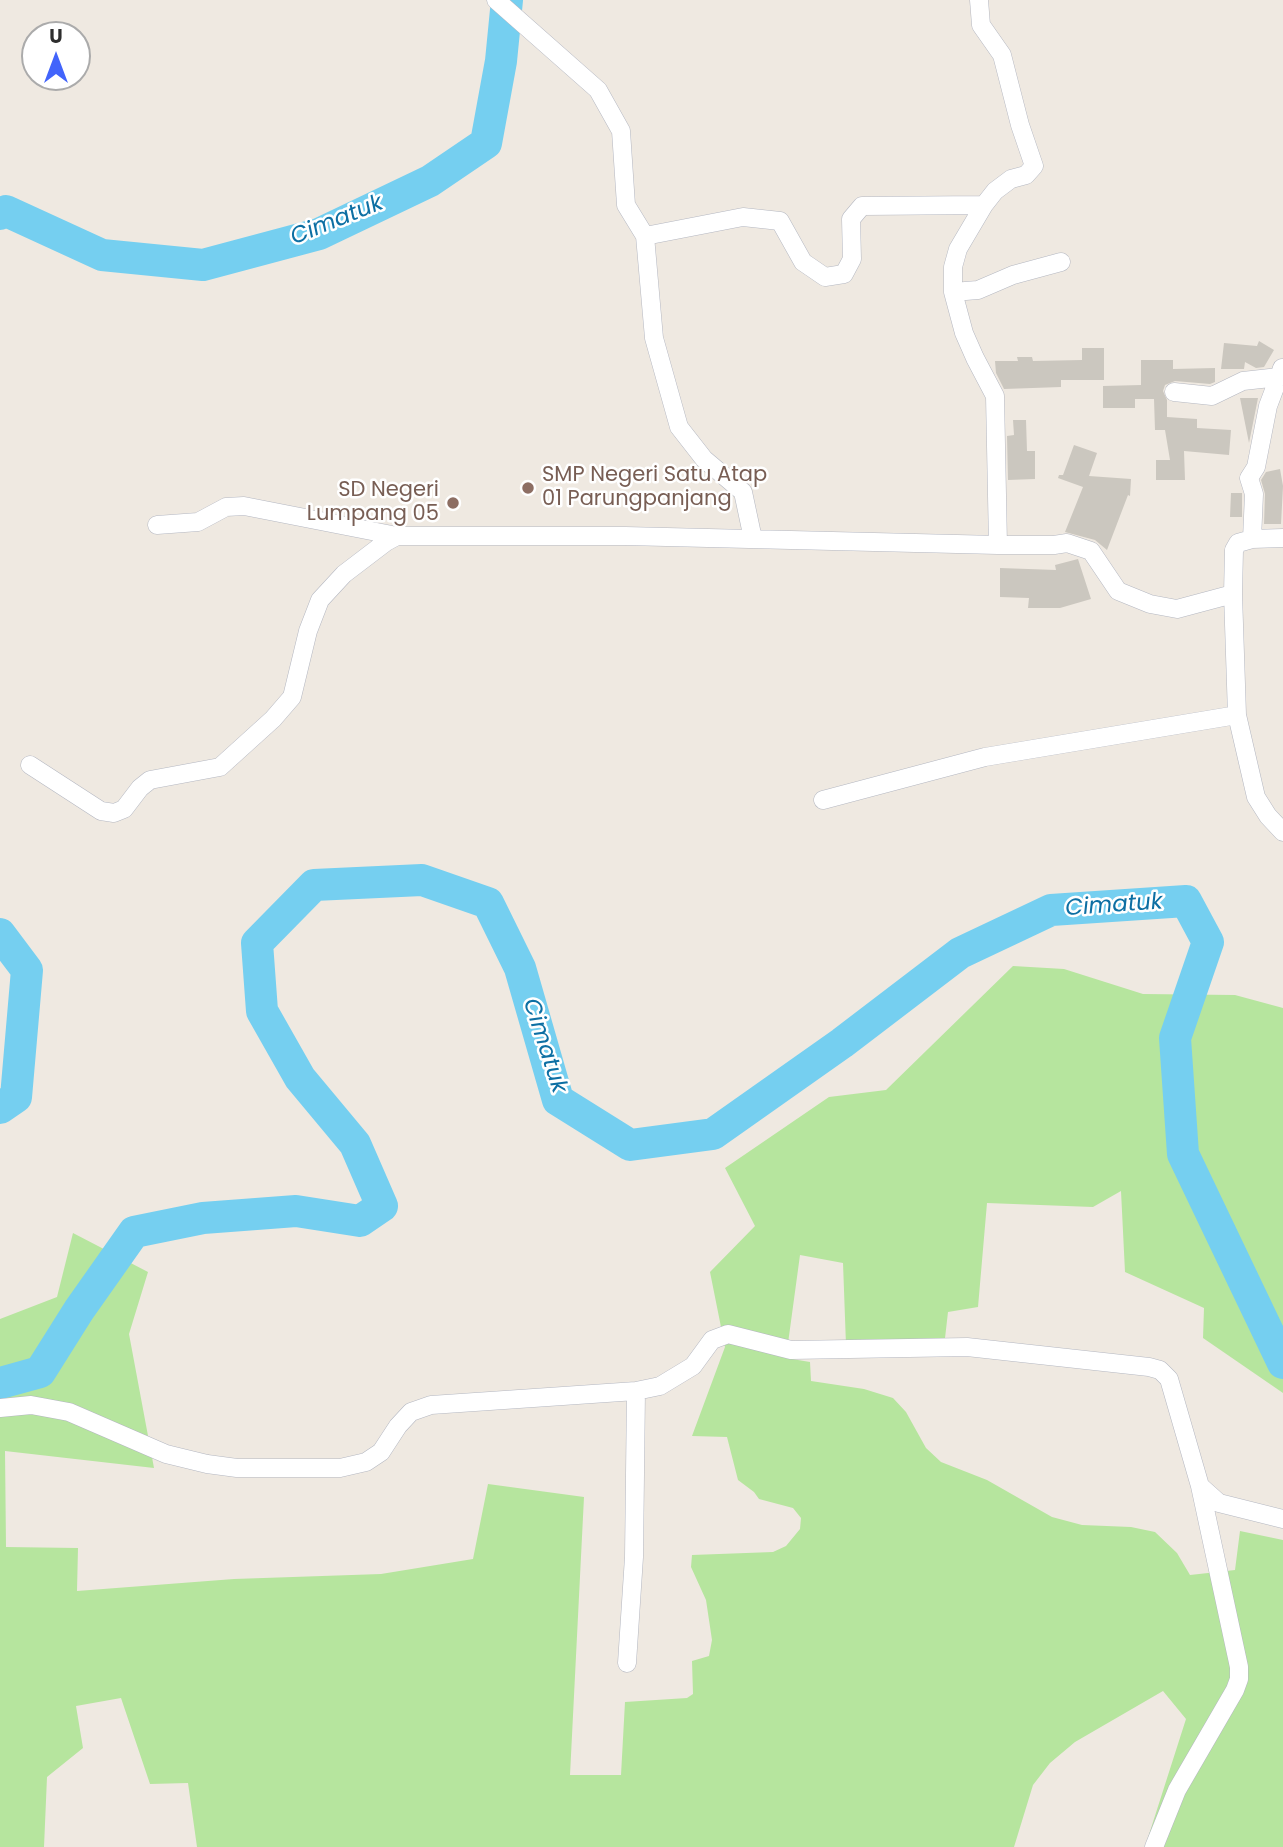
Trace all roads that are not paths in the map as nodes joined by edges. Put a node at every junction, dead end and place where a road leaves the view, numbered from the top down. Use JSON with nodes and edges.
{"nodes":[{"id":1,"x":496,"y":0,"type":"edge"},
{"id":2,"x":979,"y":0,"type":"edge"},
{"id":3,"x":984,"y":205,"type":"junction"},
{"id":4,"x":645,"y":236,"type":"junction"},
{"id":5,"x":1061,"y":262,"type":"dead end"},
{"id":6,"x":953,"y":292,"type":"junction"},
{"id":7,"x":1281,"y":372,"type":"edge"},
{"id":8,"x":1174,"y":392,"type":"dead end"},
{"id":9,"x":157,"y":525,"type":"dead end"},
{"id":10,"x":397,"y":536,"type":"junction"},
{"id":11,"x":1283,"y":538,"type":"edge"},
{"id":12,"x":753,"y":539,"type":"junction"},
{"id":13,"x":1252,"y":539,"type":"junction"},
{"id":14,"x":998,"y":545,"type":"junction"},
{"id":15,"x":1233,"y":594,"type":"junction"},
{"id":16,"x":1237,"y":715,"type":"junction"},
{"id":17,"x":30,"y":765,"type":"dead end"},
{"id":18,"x":823,"y":800,"type":"dead end"},
{"id":19,"x":1283,"y":832,"type":"edge"},
{"id":20,"x":636,"y":1391,"type":"junction"},
{"id":21,"x":0,"y":1409,"type":"edge"},
{"id":22,"x":1200,"y":1486,"type":"junction"},
{"id":23,"x":1283,"y":1519,"type":"edge"},
{"id":24,"x":626,"y":1663,"type":"dead end"},
{"id":25,"x":1153,"y":1847,"type":"edge"}],
"edges":[{"from":1,"to":4,"type":"street"},
{"from":2,"to":3,"type":"street"},
{"from":3,"to":4,"type":"street"},
{"from":3,"to":6,"type":"street"},
{"from":4,"to":12,"type":"street"},
{"from":5,"to":6,"type":"street"},
{"from":6,"to":14,"type":"street"},
{"from":7,"to":8,"type":"street"},
{"from":7,"to":13,"type":"street"},
{"from":9,"to":10,"type":"street"},
{"from":10,"to":12,"type":"street"},
{"from":10,"to":17,"type":"street"},
{"from":11,"to":13,"type":"street"},
{"from":12,"to":14,"type":"street"},
{"from":13,"to":15,"type":"street"},
{"from":14,"to":15,"type":"street"},
{"from":15,"to":16,"type":"street"},
{"from":16,"to":18,"type":"street"},
{"from":16,"to":19,"type":"street"},
{"from":20,"to":21,"type":"street"},
{"from":20,"to":22,"type":"street"},
{"from":20,"to":24,"type":"street"},
{"from":22,"to":23,"type":"street"},
{"from":22,"to":25,"type":"street"}]}
